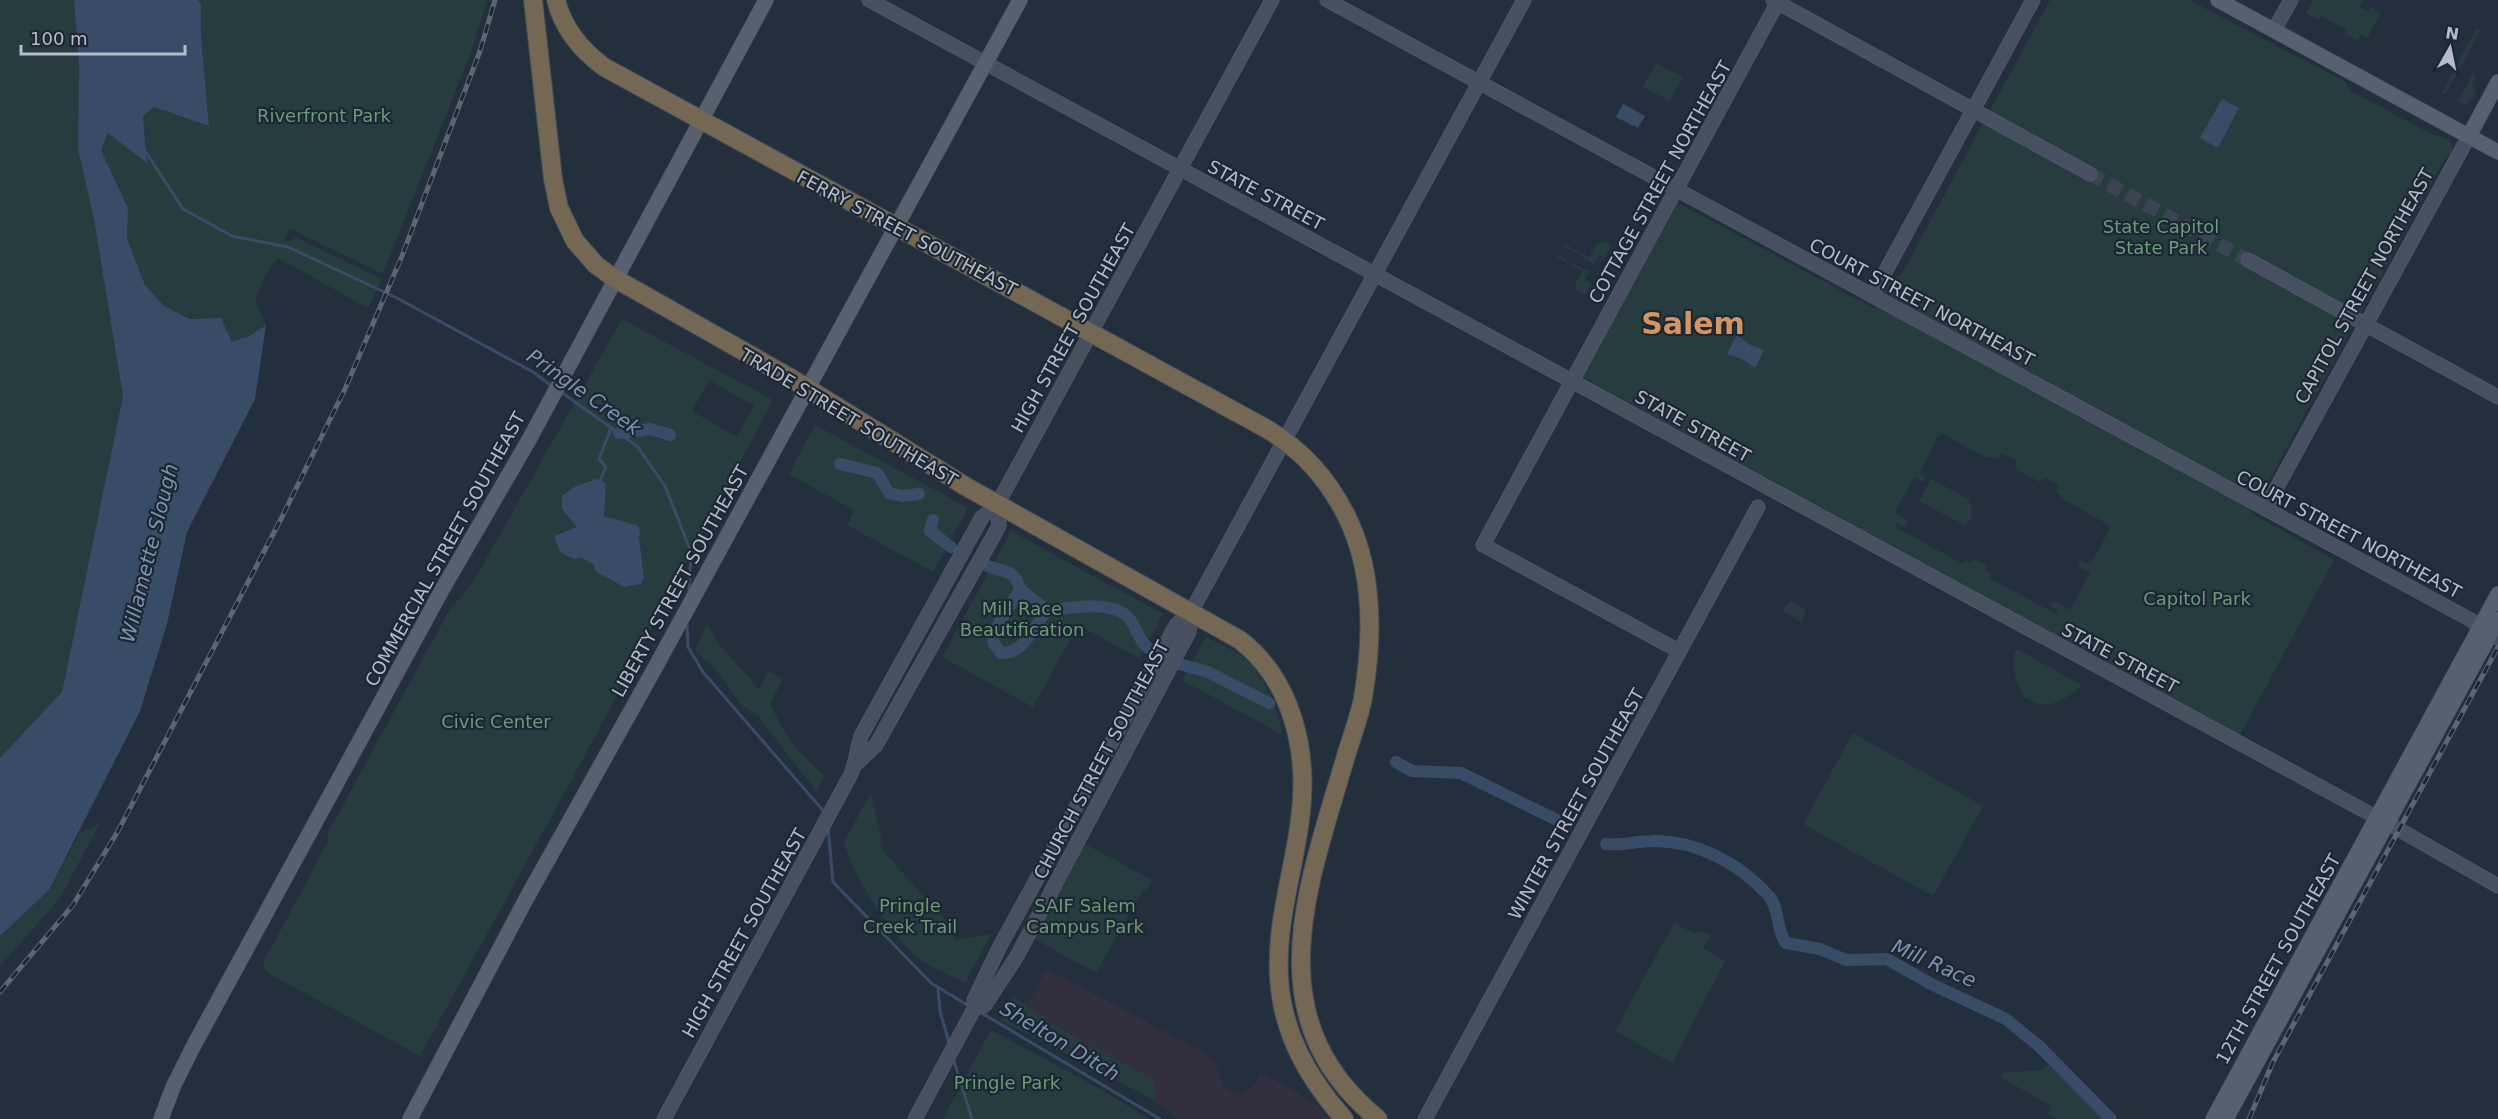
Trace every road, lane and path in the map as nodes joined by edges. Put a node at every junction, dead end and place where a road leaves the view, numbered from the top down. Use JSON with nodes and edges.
{"nodes":[{"id":1,"x":533,"y":0,"type":"edge"},
{"id":2,"x":556,"y":0,"type":"edge"},
{"id":3,"x":766,"y":0,"type":"edge"},
{"id":4,"x":869,"y":0,"type":"edge"},
{"id":5,"x":1020,"y":0,"type":"edge"},
{"id":6,"x":1272,"y":0,"type":"edge"},
{"id":7,"x":1327,"y":0,"type":"edge"},
{"id":8,"x":1524,"y":0,"type":"edge"},
{"id":9,"x":2033,"y":0,"type":"edge"},
{"id":10,"x":2218,"y":0,"type":"edge"},
{"id":11,"x":2291,"y":0,"type":"edge"},
{"id":12,"x":1777,"y":1,"type":"edge"},
{"id":13,"x":2274,"y":30,"type":"junction"},
{"id":14,"x":985,"y":63,"type":"junction"},
{"id":15,"x":2498,"y":82,"type":"edge"},
{"id":16,"x":1479,"y":83,"type":"junction"},
{"id":17,"x":1973,"y":111,"type":"junction"},
{"id":18,"x":700,"y":120,"type":"junction"},
{"id":19,"x":2469,"y":135,"type":"junction"},
{"id":20,"x":2498,"y":152,"type":"edge"},
{"id":21,"x":1180,"y":169,"type":"junction"},
{"id":22,"x":2090,"y":174,"type":"tunnel mouth"},
{"id":23,"x":1677,"y":190,"type":"junction"},
{"id":24,"x":896,"y":226,"type":"junction"},
{"id":25,"x":2248,"y":260,"type":"tunnel mouth"},
{"id":26,"x":596,"y":265,"type":"junction"},
{"id":27,"x":1375,"y":274,"type":"junction"},
{"id":28,"x":614,"y":278,"type":"junction"},
{"id":29,"x":1872,"y":296,"type":"junction"},
{"id":30,"x":601,"y":303,"type":"junction"},
{"id":31,"x":2366,"y":324,"type":"junction"},
{"id":32,"x":1091,"y":332,"type":"junction"},
{"id":33,"x":1572,"y":381,"type":"junction"},
{"id":34,"x":808,"y":389,"type":"junction"},
{"id":35,"x":2498,"y":397,"type":"edge"},
{"id":36,"x":1285,"y":440,"type":"junction"},
{"id":37,"x":997,"y":505,"type":"junction"},
{"id":38,"x":1758,"y":507,"type":"dead end"},
{"id":39,"x":2265,"y":509,"type":"junction"},
{"id":40,"x":2498,"y":594,"type":"edge"},
{"id":41,"x":1191,"y":612,"type":"junction"},
{"id":42,"x":2492,"y":629,"type":"edge"},
{"id":43,"x":1679,"y":651,"type":"junction"},
{"id":44,"x":2381,"y":820,"type":"junction"},
{"id":45,"x":2497,"y":885,"type":"edge"},
{"id":46,"x":986,"y":990,"type":"junction"},
{"id":47,"x":161,"y":1119,"type":"edge"},
{"id":48,"x":410,"y":1119,"type":"edge"},
{"id":49,"x":664,"y":1119,"type":"edge"},
{"id":50,"x":915,"y":1119,"type":"edge"},
{"id":51,"x":1344,"y":1119,"type":"edge"},
{"id":52,"x":1378,"y":1119,"type":"edge"},
{"id":53,"x":1425,"y":1119,"type":"edge"},
{"id":54,"x":2213,"y":1119,"type":"edge"},
{"id":55,"x":2226,"y":1119,"type":"edge"}],
"edges":[{"from":1,"to":26,"type":"highway","name":"TRADE STREET SOUTHEAST"},
{"from":2,"to":18,"type":"highway","name":"FERRY STREET SOUTHEAST"},
{"from":3,"to":18,"type":"main road","name":"COMMERCIAL STREET SOUTHEAST"},
{"from":4,"to":14,"type":"street","name":"STATE STREET"},
{"from":5,"to":14,"type":"main road","name":"LIBERTY STREET SOUTHEAST"},
{"from":6,"to":21,"type":"street","name":"HIGH STREET SOUTHEAST"},
{"from":7,"to":16,"type":"street","name":"COURT STREET NORTHEAST"},
{"from":8,"to":16,"type":"street","name":"CHURCH STREET SOUTHEAST"},
{"from":9,"to":17,"type":"street"},
{"from":10,"to":13,"type":"main road"},
{"from":11,"to":13,"type":"street"},
{"from":12,"to":17,"type":"street"},
{"from":12,"to":23,"type":"street","name":"COTTAGE STREET NORTHEAST"},
{"from":13,"to":19,"type":"main road"},
{"from":14,"to":21,"type":"street","name":"STATE STREET"},
{"from":14,"to":24,"type":"main road","name":"LIBERTY STREET SOUTHEAST"},
{"from":15,"to":19,"type":"main road","name":"CAPITOL STREET NORTHEAST"},
{"from":16,"to":23,"type":"street","name":"COURT STREET NORTHEAST"},
{"from":16,"to":27,"type":"street","name":"CHURCH STREET SOUTHEAST"},
{"from":17,"to":22,"type":"street"},
{"from":17,"to":29,"type":"street"},
{"from":18,"to":24,"type":"highway","name":"FERRY STREET SOUTHEAST"},
{"from":18,"to":28,"type":"main road","name":"COMMERCIAL STREET SOUTHEAST"},
{"from":19,"to":20,"type":"main road"},
{"from":19,"to":31,"type":"street","name":"CAPITOL STREET NORTHEAST"},
{"from":21,"to":27,"type":"street","name":"STATE STREET"},
{"from":21,"to":32,"type":"street","name":"HIGH STREET SOUTHEAST"},
{"from":23,"to":29,"type":"street","name":"COURT STREET NORTHEAST"},
{"from":23,"to":33,"type":"street","name":"COTTAGE STREET NORTHEAST"},
{"from":24,"to":32,"type":"highway","name":"FERRY STREET SOUTHEAST"},
{"from":24,"to":34,"type":"main road","name":"LIBERTY STREET SOUTHEAST"},
{"from":25,"to":31,"type":"street"},
{"from":26,"to":28,"type":"highway","name":"TRADE STREET SOUTHEAST"},
{"from":26,"to":30,"type":"main road"},
{"from":27,"to":33,"type":"street","name":"STATE STREET"},
{"from":27,"to":36,"type":"street","name":"CHURCH STREET SOUTHEAST"},
{"from":28,"to":30,"type":"main road","name":"COMMERCIAL STREET SOUTHEAST"},
{"from":28,"to":34,"type":"highway","name":"TRADE STREET SOUTHEAST"},
{"from":29,"to":39,"type":"street","name":"COURT STREET NORTHEAST"},
{"from":30,"to":47,"type":"main road","name":"COMMERCIAL STREET SOUTHEAST"},
{"from":31,"to":35,"type":"street"},
{"from":31,"to":39,"type":"street","name":"CAPITOL STREET NORTHEAST"},
{"from":32,"to":36,"type":"highway","name":"FERRY STREET SOUTHEAST"},
{"from":32,"to":37,"type":"street","name":"HIGH STREET SOUTHEAST"},
{"from":33,"to":43,"type":"street","name":"COTTAGE STREET NORTHEAST"},
{"from":33,"to":44,"type":"street","name":"STATE STREET"},
{"from":34,"to":37,"type":"highway","name":"TRADE STREET SOUTHEAST"},
{"from":34,"to":48,"type":"main road","name":"LIBERTY STREET SOUTHEAST"},
{"from":36,"to":41,"type":"street","name":"CHURCH STREET SOUTHEAST"},
{"from":36,"to":52,"type":"highway","name":"FERRY STREET SOUTHEAST"},
{"from":37,"to":41,"type":"highway","name":"TRADE STREET SOUTHEAST"},
{"from":37,"to":49,"type":"street","name":"HIGH STREET SOUTHEAST"},
{"from":38,"to":43,"type":"street","name":"WINTER STREET SOUTHEAST"},
{"from":39,"to":42,"type":"street","name":"COURT STREET NORTHEAST"},
{"from":40,"to":42,"type":"main road"},
{"from":41,"to":46,"type":"street","name":"CHURCH STREET SOUTHEAST"},
{"from":41,"to":46,"type":"street","name":"CHURCH STREET SOUTHEAST"},
{"from":41,"to":51,"type":"highway","name":"TRADE STREET SOUTHEAST"},
{"from":42,"to":44,"type":"main road"},
{"from":43,"to":53,"type":"street","name":"WINTER STREET SOUTHEAST"},
{"from":44,"to":45,"type":"street","name":"STATE STREET"},
{"from":44,"to":54,"type":"main road","name":"12TH STREET SOUTHEAST"},
{"from":44,"to":55,"type":"main road","name":"12TH STREET SOUTHEAST"},
{"from":46,"to":50,"type":"street","name":"CHURCH STREET SOUTHEAST"}]}
